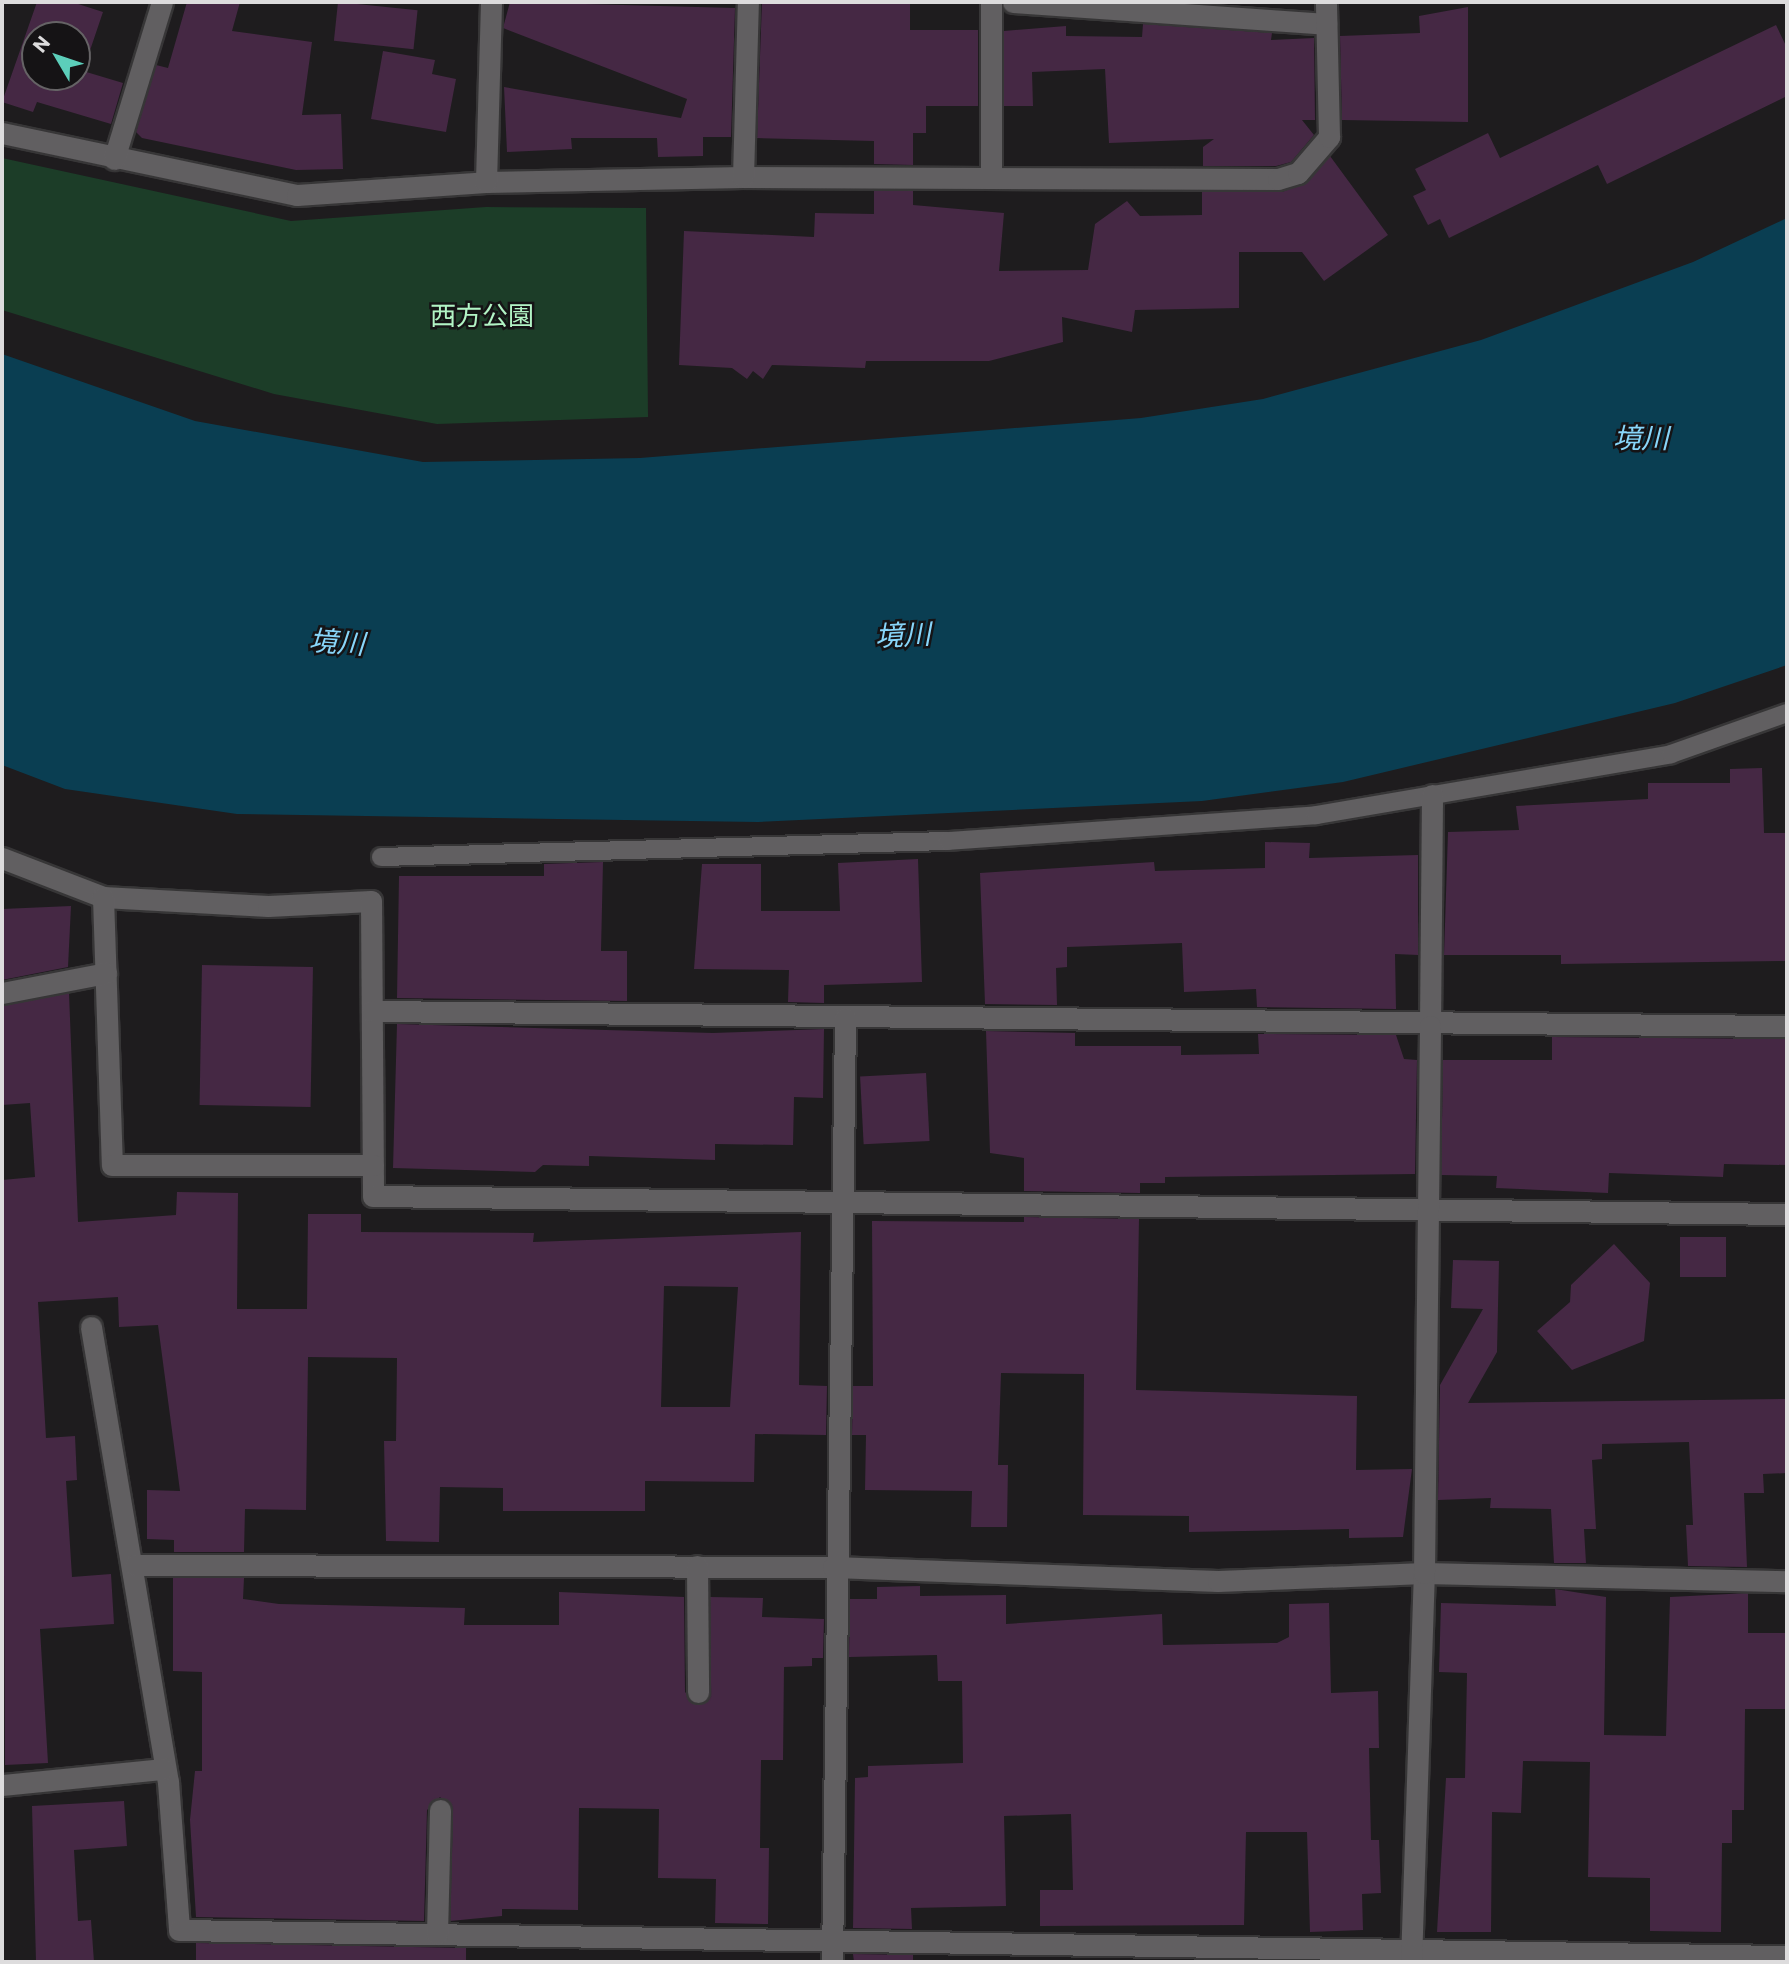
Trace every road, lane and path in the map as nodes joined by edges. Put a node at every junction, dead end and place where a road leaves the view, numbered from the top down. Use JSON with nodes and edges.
{"nodes":[{"id":1,"x":162,"y":2,"type":"edge"},
{"id":2,"x":491,"y":2,"type":"edge"},
{"id":3,"x":748,"y":2,"type":"edge"},
{"id":4,"x":991,"y":2,"type":"edge"},
{"id":5,"x":1013,"y":2,"type":"edge"},
{"id":6,"x":1326,"y":2,"type":"edge"},
{"id":7,"x":1326,"y":24,"type":"junction"},
{"id":8,"x":2,"y":133,"type":"edge"},
{"id":9,"x":114,"y":159,"type":"junction"},
{"id":10,"x":991,"y":176,"type":"junction"},
{"id":11,"x":743,"y":177,"type":"junction"},
{"id":12,"x":486,"y":182,"type":"junction"},
{"id":13,"x":1787,"y":713,"type":"edge"},
{"id":14,"x":1432,"y":795,"type":"junction"},
{"id":15,"x":382,"y":857,"type":"dead end"},
{"id":16,"x":2,"y":859,"type":"edge"},
{"id":17,"x":103,"y":897,"type":"junction"},
{"id":18,"x":106,"y":973,"type":"junction"},
{"id":19,"x":2,"y":993,"type":"edge"},
{"id":20,"x":372,"y":1011,"type":"junction"},
{"id":21,"x":845,"y":1018,"type":"junction"},
{"id":22,"x":1430,"y":1026,"type":"junction"},
{"id":23,"x":1787,"y":1026,"type":"edge"},
{"id":24,"x":373,"y":1165,"type":"junction"},
{"id":25,"x":839,"y":1203,"type":"junction"},
{"id":26,"x":1425,"y":1212,"type":"junction"},
{"id":27,"x":1787,"y":1214,"type":"edge"},
{"id":28,"x":91,"y":1327,"type":"dead end"},
{"id":29,"x":135,"y":1565,"type":"junction"},
{"id":30,"x":697,"y":1566,"type":"junction"},
{"id":31,"x":833,"y":1567,"type":"junction"},
{"id":32,"x":1424,"y":1573,"type":"junction"},
{"id":33,"x":1787,"y":1581,"type":"edge"},
{"id":34,"x":698,"y":1692,"type":"dead end"},
{"id":35,"x":163,"y":1769,"type":"junction"},
{"id":36,"x":2,"y":1785,"type":"edge"},
{"id":37,"x":440,"y":1810,"type":"dead end"},
{"id":38,"x":437,"y":1934,"type":"junction"},
{"id":39,"x":832,"y":1941,"type":"junction"},
{"id":40,"x":1411,"y":1956,"type":"edge"},
{"id":41,"x":1787,"y":1956,"type":"edge"},
{"id":42,"x":832,"y":1962,"type":"edge"}],
"edges":[{"from":1,"to":9,"type":"street"},
{"from":2,"to":12,"type":"street"},
{"from":3,"to":11,"type":"street"},
{"from":4,"to":10,"type":"street"},
{"from":5,"to":7,"type":"street"},
{"from":6,"to":7,"type":"street"},
{"from":7,"to":10,"type":"street"},
{"from":8,"to":9,"type":"street"},
{"from":9,"to":12,"type":"street"},
{"from":10,"to":11,"type":"street"},
{"from":11,"to":12,"type":"street"},
{"from":13,"to":14,"type":"lane"},
{"from":14,"to":15,"type":"lane"},
{"from":14,"to":22,"type":"street"},
{"from":16,"to":17,"type":"street"},
{"from":17,"to":18,"type":"street"},
{"from":17,"to":20,"type":"street"},
{"from":18,"to":19,"type":"street"},
{"from":18,"to":24,"type":"street"},
{"from":20,"to":21,"type":"street"},
{"from":20,"to":24,"type":"street"},
{"from":21,"to":22,"type":"street"},
{"from":21,"to":25,"type":"street"},
{"from":22,"to":23,"type":"street"},
{"from":22,"to":26,"type":"street"},
{"from":24,"to":25,"type":"street"},
{"from":25,"to":26,"type":"street"},
{"from":25,"to":31,"type":"street"},
{"from":26,"to":27,"type":"street"},
{"from":26,"to":32,"type":"street"},
{"from":28,"to":29,"type":"street"},
{"from":29,"to":30,"type":"street"},
{"from":29,"to":35,"type":"street"},
{"from":30,"to":31,"type":"street"},
{"from":30,"to":34,"type":"street"},
{"from":31,"to":32,"type":"street"},
{"from":31,"to":39,"type":"street"},
{"from":32,"to":33,"type":"street"},
{"from":32,"to":40,"type":"street"},
{"from":35,"to":36,"type":"street"},
{"from":35,"to":38,"type":"street"},
{"from":37,"to":38,"type":"street"},
{"from":38,"to":39,"type":"street"},
{"from":39,"to":40,"type":"street"},
{"from":39,"to":42,"type":"street"},
{"from":40,"to":41,"type":"street"}]}
